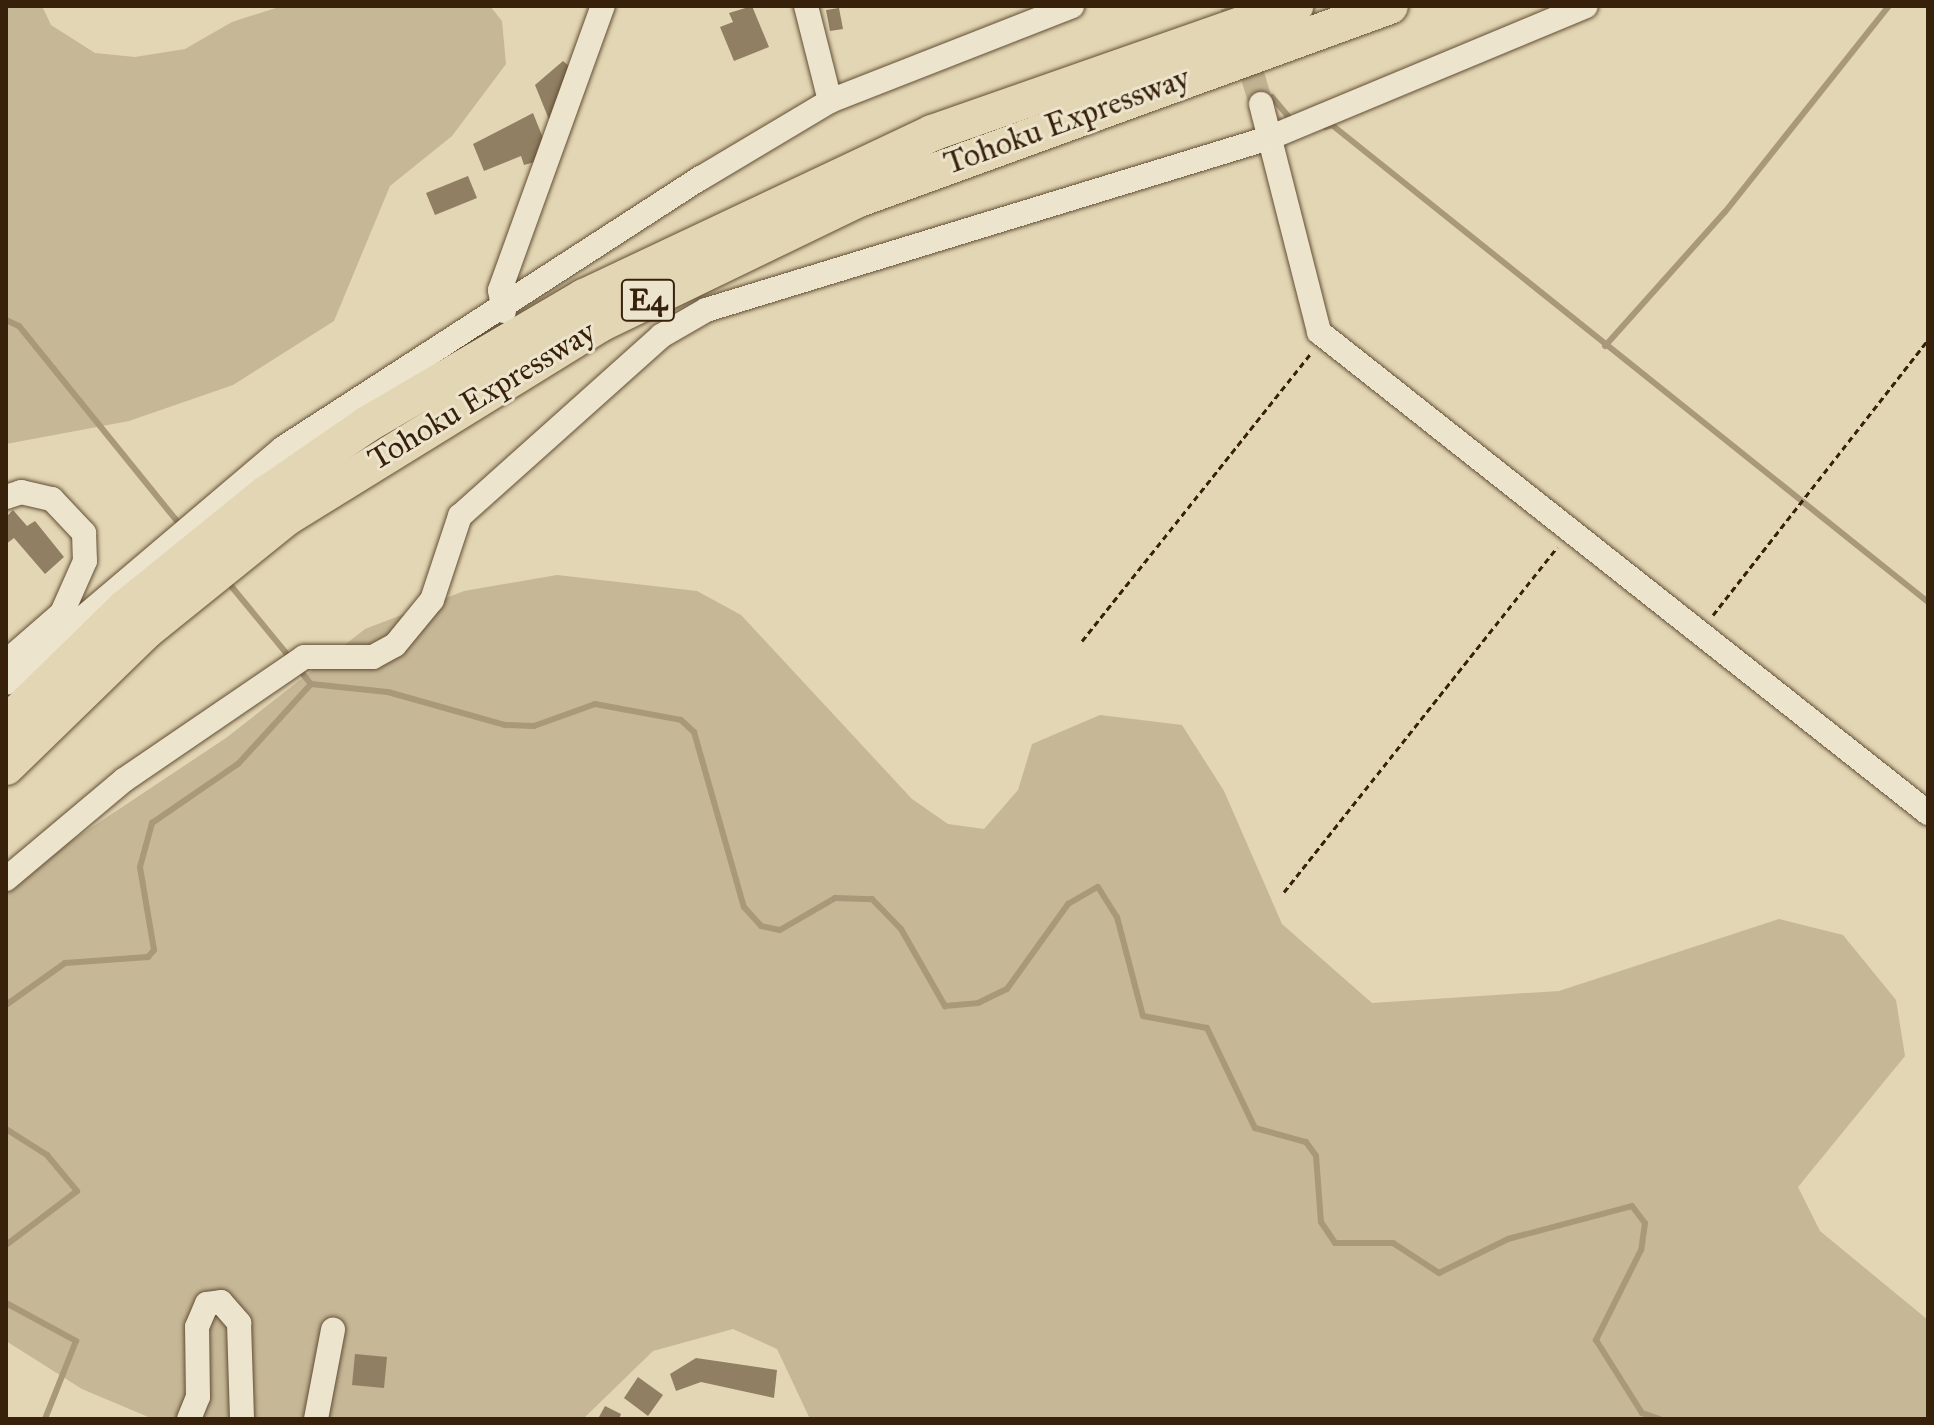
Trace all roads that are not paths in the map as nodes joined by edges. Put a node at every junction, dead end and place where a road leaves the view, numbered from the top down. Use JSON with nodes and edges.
{"nodes":[{"id":1,"x":603,"y":6,"type":"edge"},
{"id":2,"x":806,"y":6,"type":"edge"},
{"id":3,"x":1072,"y":6,"type":"edge"},
{"id":4,"x":1295,"y":6,"type":"edge"},
{"id":5,"x":1390,"y":6,"type":"edge"},
{"id":6,"x":1586,"y":6,"type":"edge"},
{"id":7,"x":830,"y":101,"type":"junction"},
{"id":8,"x":1261,"y":104,"type":"tunnel mouth"},
{"id":9,"x":1269,"y":138,"type":"junction"},
{"id":10,"x":504,"y":311,"type":"junction"},
{"id":11,"x":6,"y":497,"type":"edge"},
{"id":12,"x":6,"y":662,"type":"edge"},
{"id":13,"x":6,"y":683,"type":"edge"},
{"id":14,"x":6,"y":724,"type":"edge"},
{"id":15,"x":6,"y":767,"type":"edge"},
{"id":16,"x":1928,"y":813,"type":"edge"},
{"id":17,"x":6,"y":879,"type":"edge"},
{"id":18,"x":333,"y":1330,"type":"dead end"},
{"id":19,"x":189,"y":1419,"type":"edge"},
{"id":20,"x":242,"y":1419,"type":"edge"},
{"id":21,"x":316,"y":1419,"type":"edge"}],
"edges":[{"from":1,"to":10,"type":"street"},
{"from":2,"to":7,"type":"street"},
{"from":3,"to":7,"type":"street"},
{"from":4,"to":14,"type":"highway","name":"Tohoku Expressway","number":"E4"},
{"from":5,"to":15,"type":"highway","name":"Tohoku Expressway","number":"E4"},
{"from":6,"to":9,"type":"street"},
{"from":7,"to":10,"type":"street"},
{"from":8,"to":9,"type":"street"},
{"from":9,"to":16,"type":"street"},
{"from":9,"to":17,"type":"street"},
{"from":10,"to":13,"type":"street"},
{"from":11,"to":12,"type":"street"},
{"from":18,"to":21,"type":"street"},
{"from":19,"to":20,"type":"street"}]}
